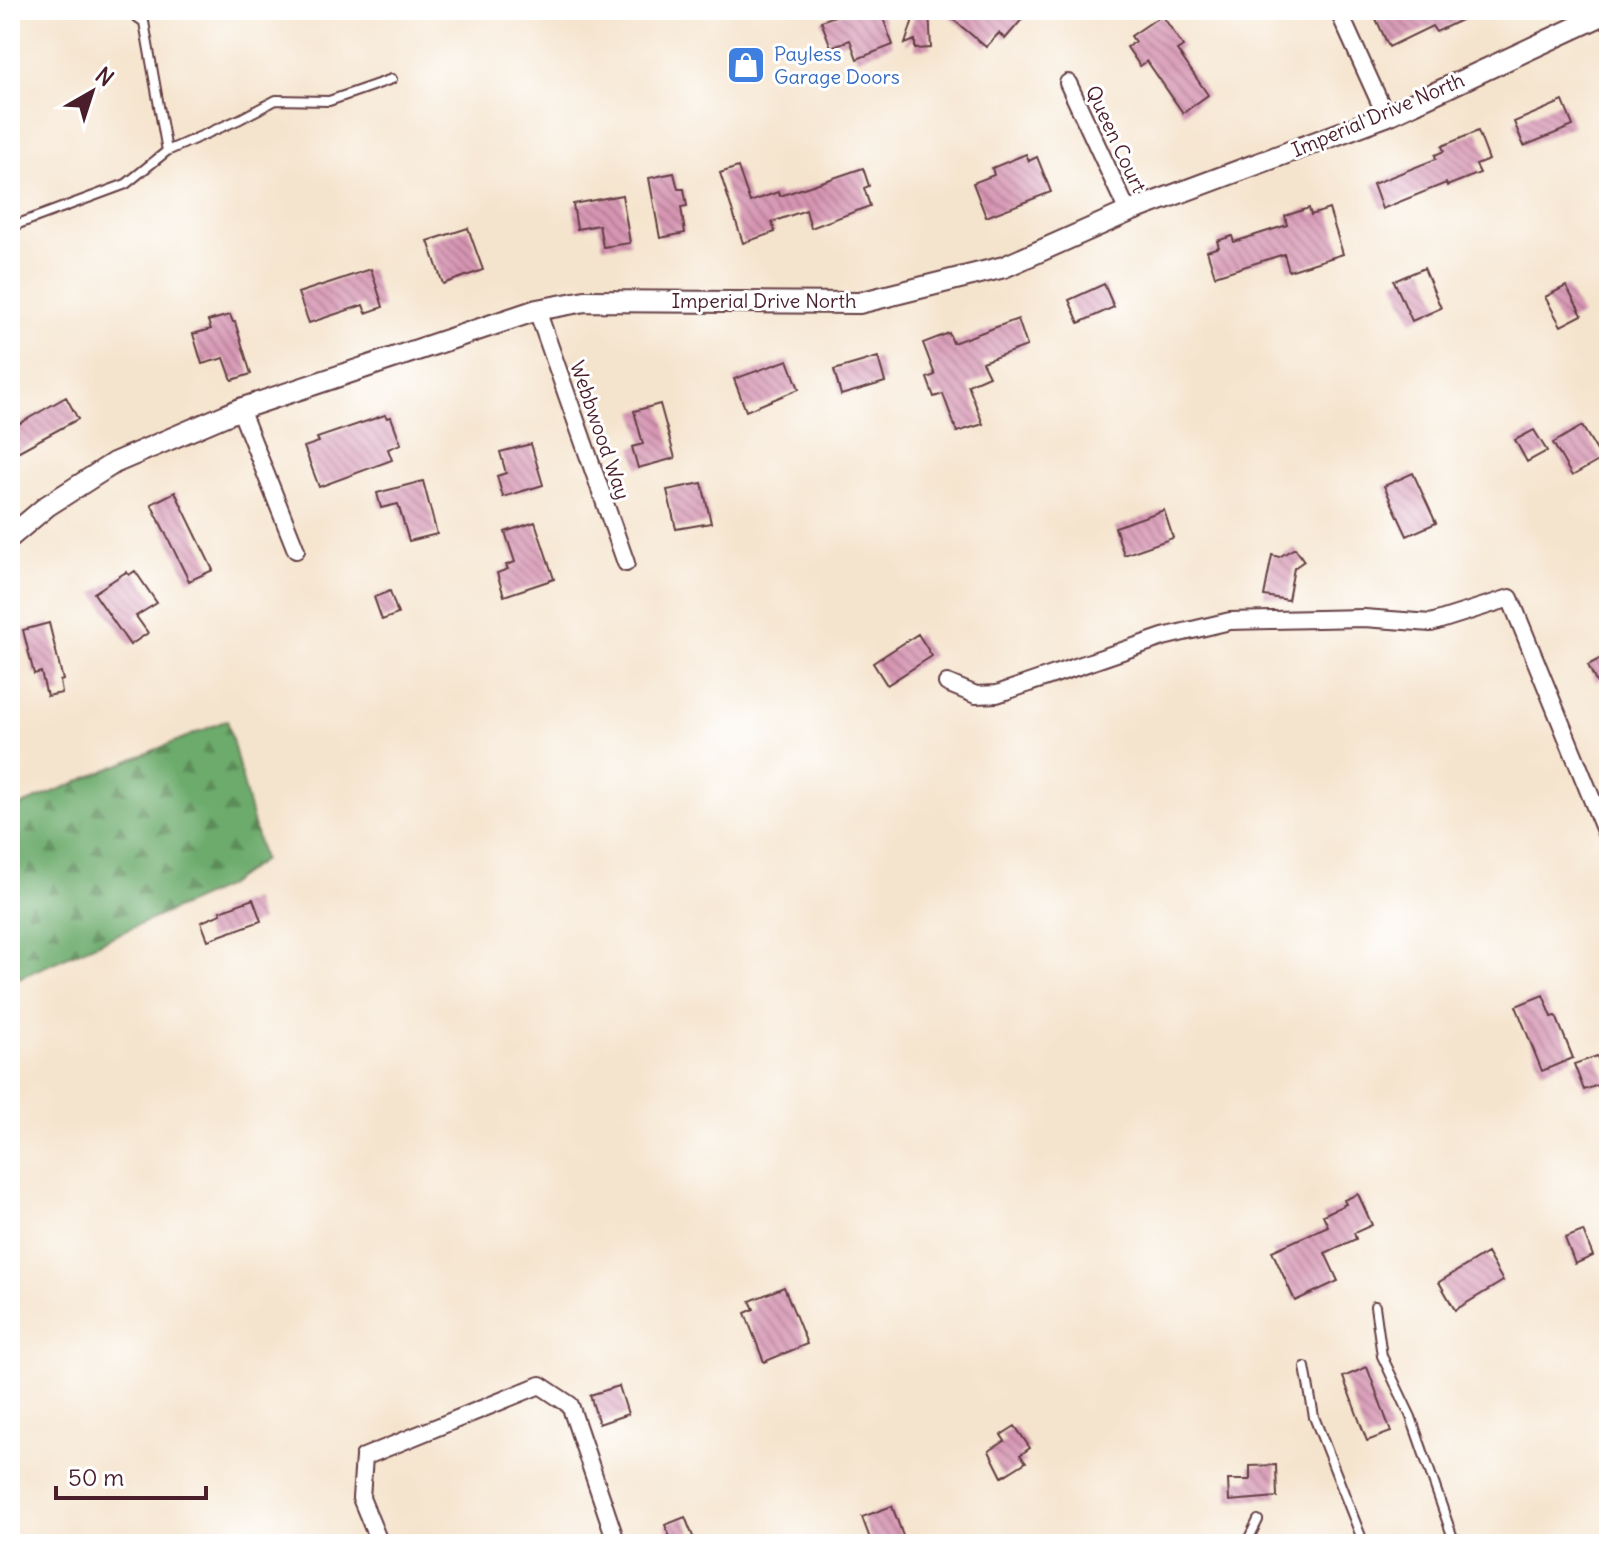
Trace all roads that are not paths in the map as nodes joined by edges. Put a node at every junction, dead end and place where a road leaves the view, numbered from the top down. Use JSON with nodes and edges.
{"nodes":[{"id":1,"x":127,"y":10,"type":"edge"},
{"id":2,"x":1338,"y":10,"type":"edge"},
{"id":3,"x":1609,"y":12,"type":"edge"},
{"id":4,"x":392,"y":79,"type":"dead end"},
{"id":5,"x":1068,"y":83,"type":"dead end"},
{"id":6,"x":1386,"y":116,"type":"junction"},
{"id":7,"x":167,"y":151,"type":"junction"},
{"id":8,"x":1128,"y":212,"type":"junction"},
{"id":9,"x":10,"y":227,"type":"edge"},
{"id":10,"x":537,"y":310,"type":"junction"},
{"id":11,"x":240,"y":409,"type":"junction"},
{"id":12,"x":10,"y":537,"type":"edge"},
{"id":13,"x":296,"y":550,"type":"dead end"},
{"id":14,"x":626,"y":563,"type":"dead end"},
{"id":15,"x":947,"y":683,"type":"dead end"},
{"id":16,"x":1609,"y":841,"type":"edge"},
{"id":17,"x":1375,"y":1306,"type":"dead end"},
{"id":18,"x":1305,"y":1367,"type":"dead end"},
{"id":19,"x":1258,"y":1520,"type":"dead end"},
{"id":20,"x":380,"y":1544,"type":"edge"},
{"id":21,"x":617,"y":1544,"type":"edge"},
{"id":22,"x":1246,"y":1544,"type":"edge"},
{"id":23,"x":1364,"y":1544,"type":"edge"},
{"id":24,"x":1455,"y":1544,"type":"edge"}],
"edges":[{"from":1,"to":7,"type":"lane"},
{"from":2,"to":6,"type":"street"},
{"from":3,"to":6,"type":"street","name":"Imperial Drive North"},
{"from":4,"to":7,"type":"lane"},
{"from":5,"to":8,"type":"street","name":"Queen Court"},
{"from":6,"to":8,"type":"street","name":"Imperial Drive North"},
{"from":7,"to":9,"type":"lane"},
{"from":8,"to":10,"type":"street","name":"Imperial Drive North"},
{"from":10,"to":11,"type":"street","name":"Imperial Drive North"},
{"from":10,"to":14,"type":"street","name":"Webbwood Way"},
{"from":11,"to":12,"type":"street","name":"Imperial Drive North"},
{"from":11,"to":13,"type":"street"},
{"from":15,"to":16,"type":"street"},
{"from":17,"to":24,"type":"lane"},
{"from":18,"to":23,"type":"lane"},
{"from":19,"to":22,"type":"lane"},
{"from":20,"to":21,"type":"street"}]}
